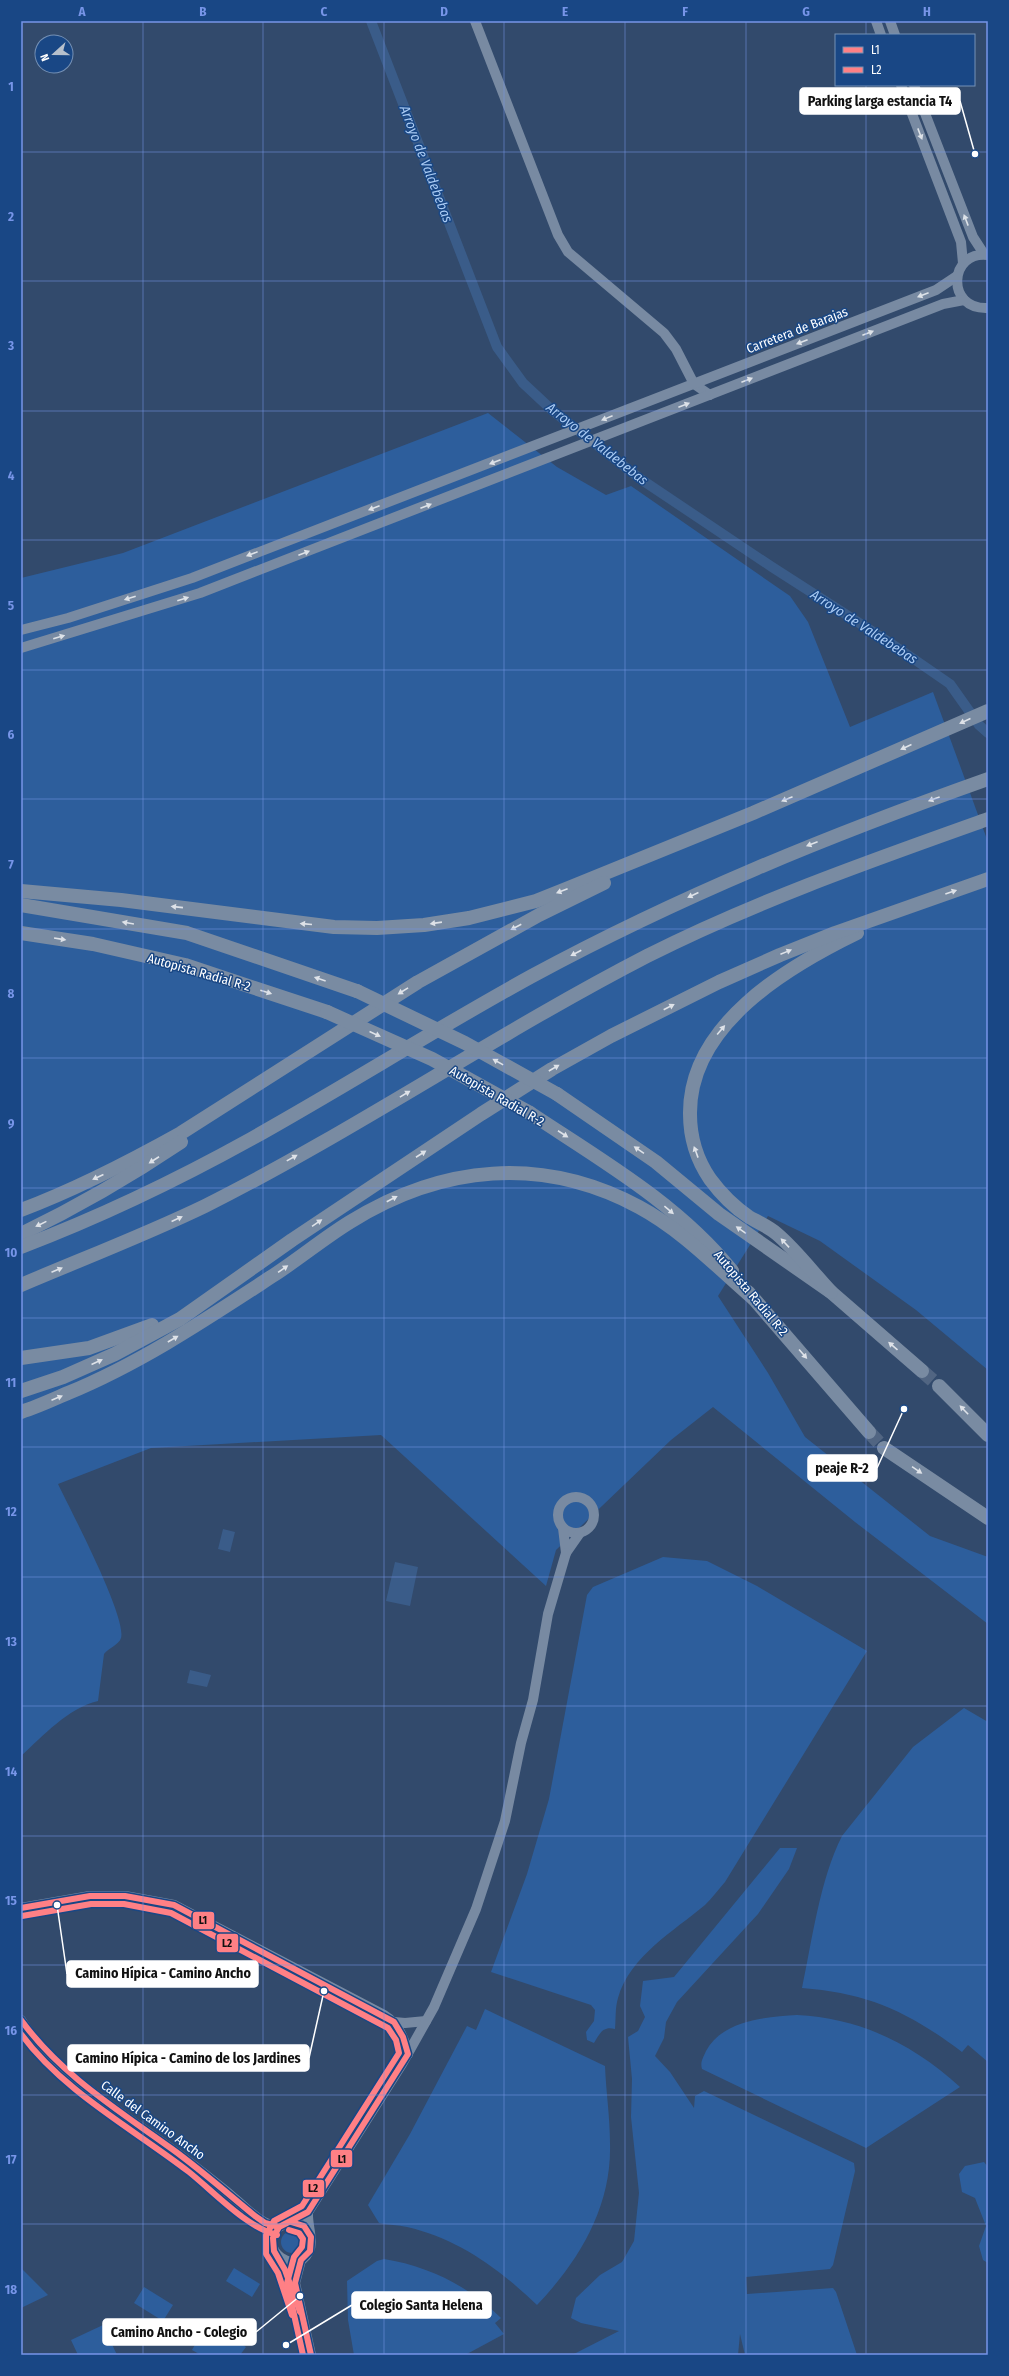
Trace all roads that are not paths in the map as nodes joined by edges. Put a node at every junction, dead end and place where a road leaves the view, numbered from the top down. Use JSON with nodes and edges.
{"nodes":[{"id":1,"x":475,"y":21,"type":"edge"},
{"id":2,"x":876,"y":21,"type":"edge"},
{"id":3,"x":890,"y":21,"type":"edge"},
{"id":4,"x":881,"y":34,"type":"edge"},
{"id":5,"x":895,"y":34,"type":"edge"},
{"id":6,"x":900,"y":86,"type":"edge"},
{"id":7,"x":914,"y":86,"type":"edge"},
{"id":8,"x":986,"y":255,"type":"edge"},
{"id":9,"x":964,"y":263,"type":"junction"},
{"id":10,"x":957,"y":276,"type":"junction"},
{"id":11,"x":964,"y":300,"type":"junction"},
{"id":12,"x":988,"y":308,"type":"edge"},
{"id":13,"x":694,"y":384,"type":"junction"},
{"id":14,"x":710,"y":395,"type":"junction"},
{"id":15,"x":21,"y":630,"type":"edge"},
{"id":16,"x":21,"y":648,"type":"edge"},
{"id":17,"x":988,"y":711,"type":"edge"},
{"id":18,"x":988,"y":779,"type":"edge"},
{"id":19,"x":754,"y":813,"type":"junction"},
{"id":20,"x":986,"y":820,"type":"edge"},
{"id":21,"x":988,"y":879,"type":"edge"},
{"id":22,"x":21,"y":891,"type":"edge"},
{"id":23,"x":21,"y":905,"type":"edge"},
{"id":24,"x":915,"y":905,"type":"junction"},
{"id":25,"x":21,"y":933,"type":"edge"},
{"id":26,"x":324,"y":1042,"type":"junction"},
{"id":27,"x":21,"y":1210,"type":"edge"},
{"id":28,"x":21,"y":1234,"type":"edge"},
{"id":29,"x":21,"y":1247,"type":"edge"},
{"id":30,"x":251,"y":1270,"type":"junction"},
{"id":31,"x":21,"y":1285,"type":"edge"},
{"id":32,"x":831,"y":1292,"type":"junction"},
{"id":33,"x":754,"y":1299,"type":"junction"},
{"id":34,"x":21,"y":1358,"type":"edge"},
{"id":35,"x":922,"y":1371,"type":"tunnel mouth"},
{"id":36,"x":939,"y":1386,"type":"tunnel mouth"},
{"id":37,"x":21,"y":1391,"type":"edge"},
{"id":38,"x":21,"y":1412,"type":"edge"},
{"id":39,"x":869,"y":1432,"type":"tunnel mouth"},
{"id":40,"x":988,"y":1435,"type":"edge"},
{"id":41,"x":884,"y":1448,"type":"tunnel mouth"},
{"id":42,"x":988,"y":1518,"type":"edge"},
{"id":43,"x":563,"y":1528,"type":"junction"},
{"id":44,"x":580,"y":1533,"type":"junction"},
{"id":45,"x":566,"y":1553,"type":"junction"},
{"id":46,"x":21,"y":1908,"type":"edge"},
{"id":47,"x":21,"y":2020,"type":"edge"},
{"id":48,"x":426,"y":2021,"type":"junction"},
{"id":49,"x":394,"y":2022,"type":"junction"},
{"id":50,"x":408,"y":2054,"type":"junction"},
{"id":51,"x":308,"y":2212,"type":"junction"},
{"id":52,"x":291,"y":2222,"type":"junction"},
{"id":53,"x":279,"y":2227,"type":"junction"},
{"id":54,"x":308,"y":2231,"type":"junction"},
{"id":55,"x":278,"y":2256,"type":"junction"},
{"id":56,"x":301,"y":2260,"type":"junction"},
{"id":57,"x":300,"y":2312,"type":"junction"},
{"id":58,"x":311,"y":2355,"type":"edge"}],
"edges":[{"from":1,"to":13,"type":"street"},
{"from":2,"to":4,"type":"street"},
{"from":3,"to":5,"type":"street"},
{"from":6,"to":9,"type":"street","one_way":true},
{"from":8,"to":7,"type":"street","one_way":true},
{"from":8,"to":9,"type":"street"},
{"from":9,"to":10,"type":"street"},
{"from":10,"to":11,"type":"street"},
{"from":10,"to":13,"type":"street","name":"Carretera de Barajas","one_way":true},
{"from":11,"to":12,"type":"street"},
{"from":14,"to":11,"type":"street","one_way":true},
{"from":13,"to":14,"type":"street"},
{"from":13,"to":15,"type":"street","name":"Carretera de Barajas","one_way":true},
{"from":16,"to":14,"type":"street","one_way":true},
{"from":17,"to":19,"type":"highway","one_way":true},
{"from":18,"to":29,"type":"highway","one_way":true},
{"from":19,"to":22,"type":"highway","one_way":true},
{"from":19,"to":26,"type":"highway","one_way":true},
{"from":31,"to":20,"type":"highway","one_way":true},
{"from":24,"to":21,"type":"highway","one_way":true},
{"from":32,"to":23,"type":"highway","one_way":true,"bridge":true},
{"from":30,"to":24,"type":"highway","one_way":true},
{"from":32,"to":24,"type":"highway","one_way":true},
{"from":25,"to":33,"type":"highway","name":"Autopista Radial R-2","one_way":true,"bridge":true},
{"from":26,"to":27,"type":"highway","one_way":true},
{"from":26,"to":28,"type":"highway","one_way":true},
{"from":30,"to":34,"type":"highway"},
{"from":37,"to":30,"type":"highway","one_way":true},
{"from":35,"to":32,"type":"highway","one_way":true},
{"from":38,"to":33,"type":"highway","one_way":true},
{"from":33,"to":39,"type":"highway","name":"Autopista Radial R-2","one_way":true},
{"from":40,"to":36,"type":"highway","one_way":true},
{"from":41,"to":42,"type":"highway","one_way":true},
{"from":43,"to":44,"type":"street"},
{"from":43,"to":44,"type":"street"},
{"from":43,"to":45,"type":"street"},
{"from":44,"to":45,"type":"street"},
{"from":45,"to":48,"type":"street"},
{"from":46,"to":49,"type":"street"},
{"from":47,"to":53,"type":"street","name":"Calle del Camino Ancho"},
{"from":48,"to":49,"type":"street"},
{"from":48,"to":50,"type":"street"},
{"from":49,"to":50,"type":"street"},
{"from":50,"to":51,"type":"street"},
{"from":51,"to":52,"type":"street"},
{"from":51,"to":54,"type":"street"},
{"from":52,"to":53,"type":"street"},
{"from":52,"to":54,"type":"street"},
{"from":53,"to":55,"type":"street"},
{"from":54,"to":56,"type":"street"},
{"from":55,"to":56,"type":"street"},
{"from":55,"to":57,"type":"street"},
{"from":56,"to":57,"type":"street"},
{"from":57,"to":58,"type":"street"}]}
